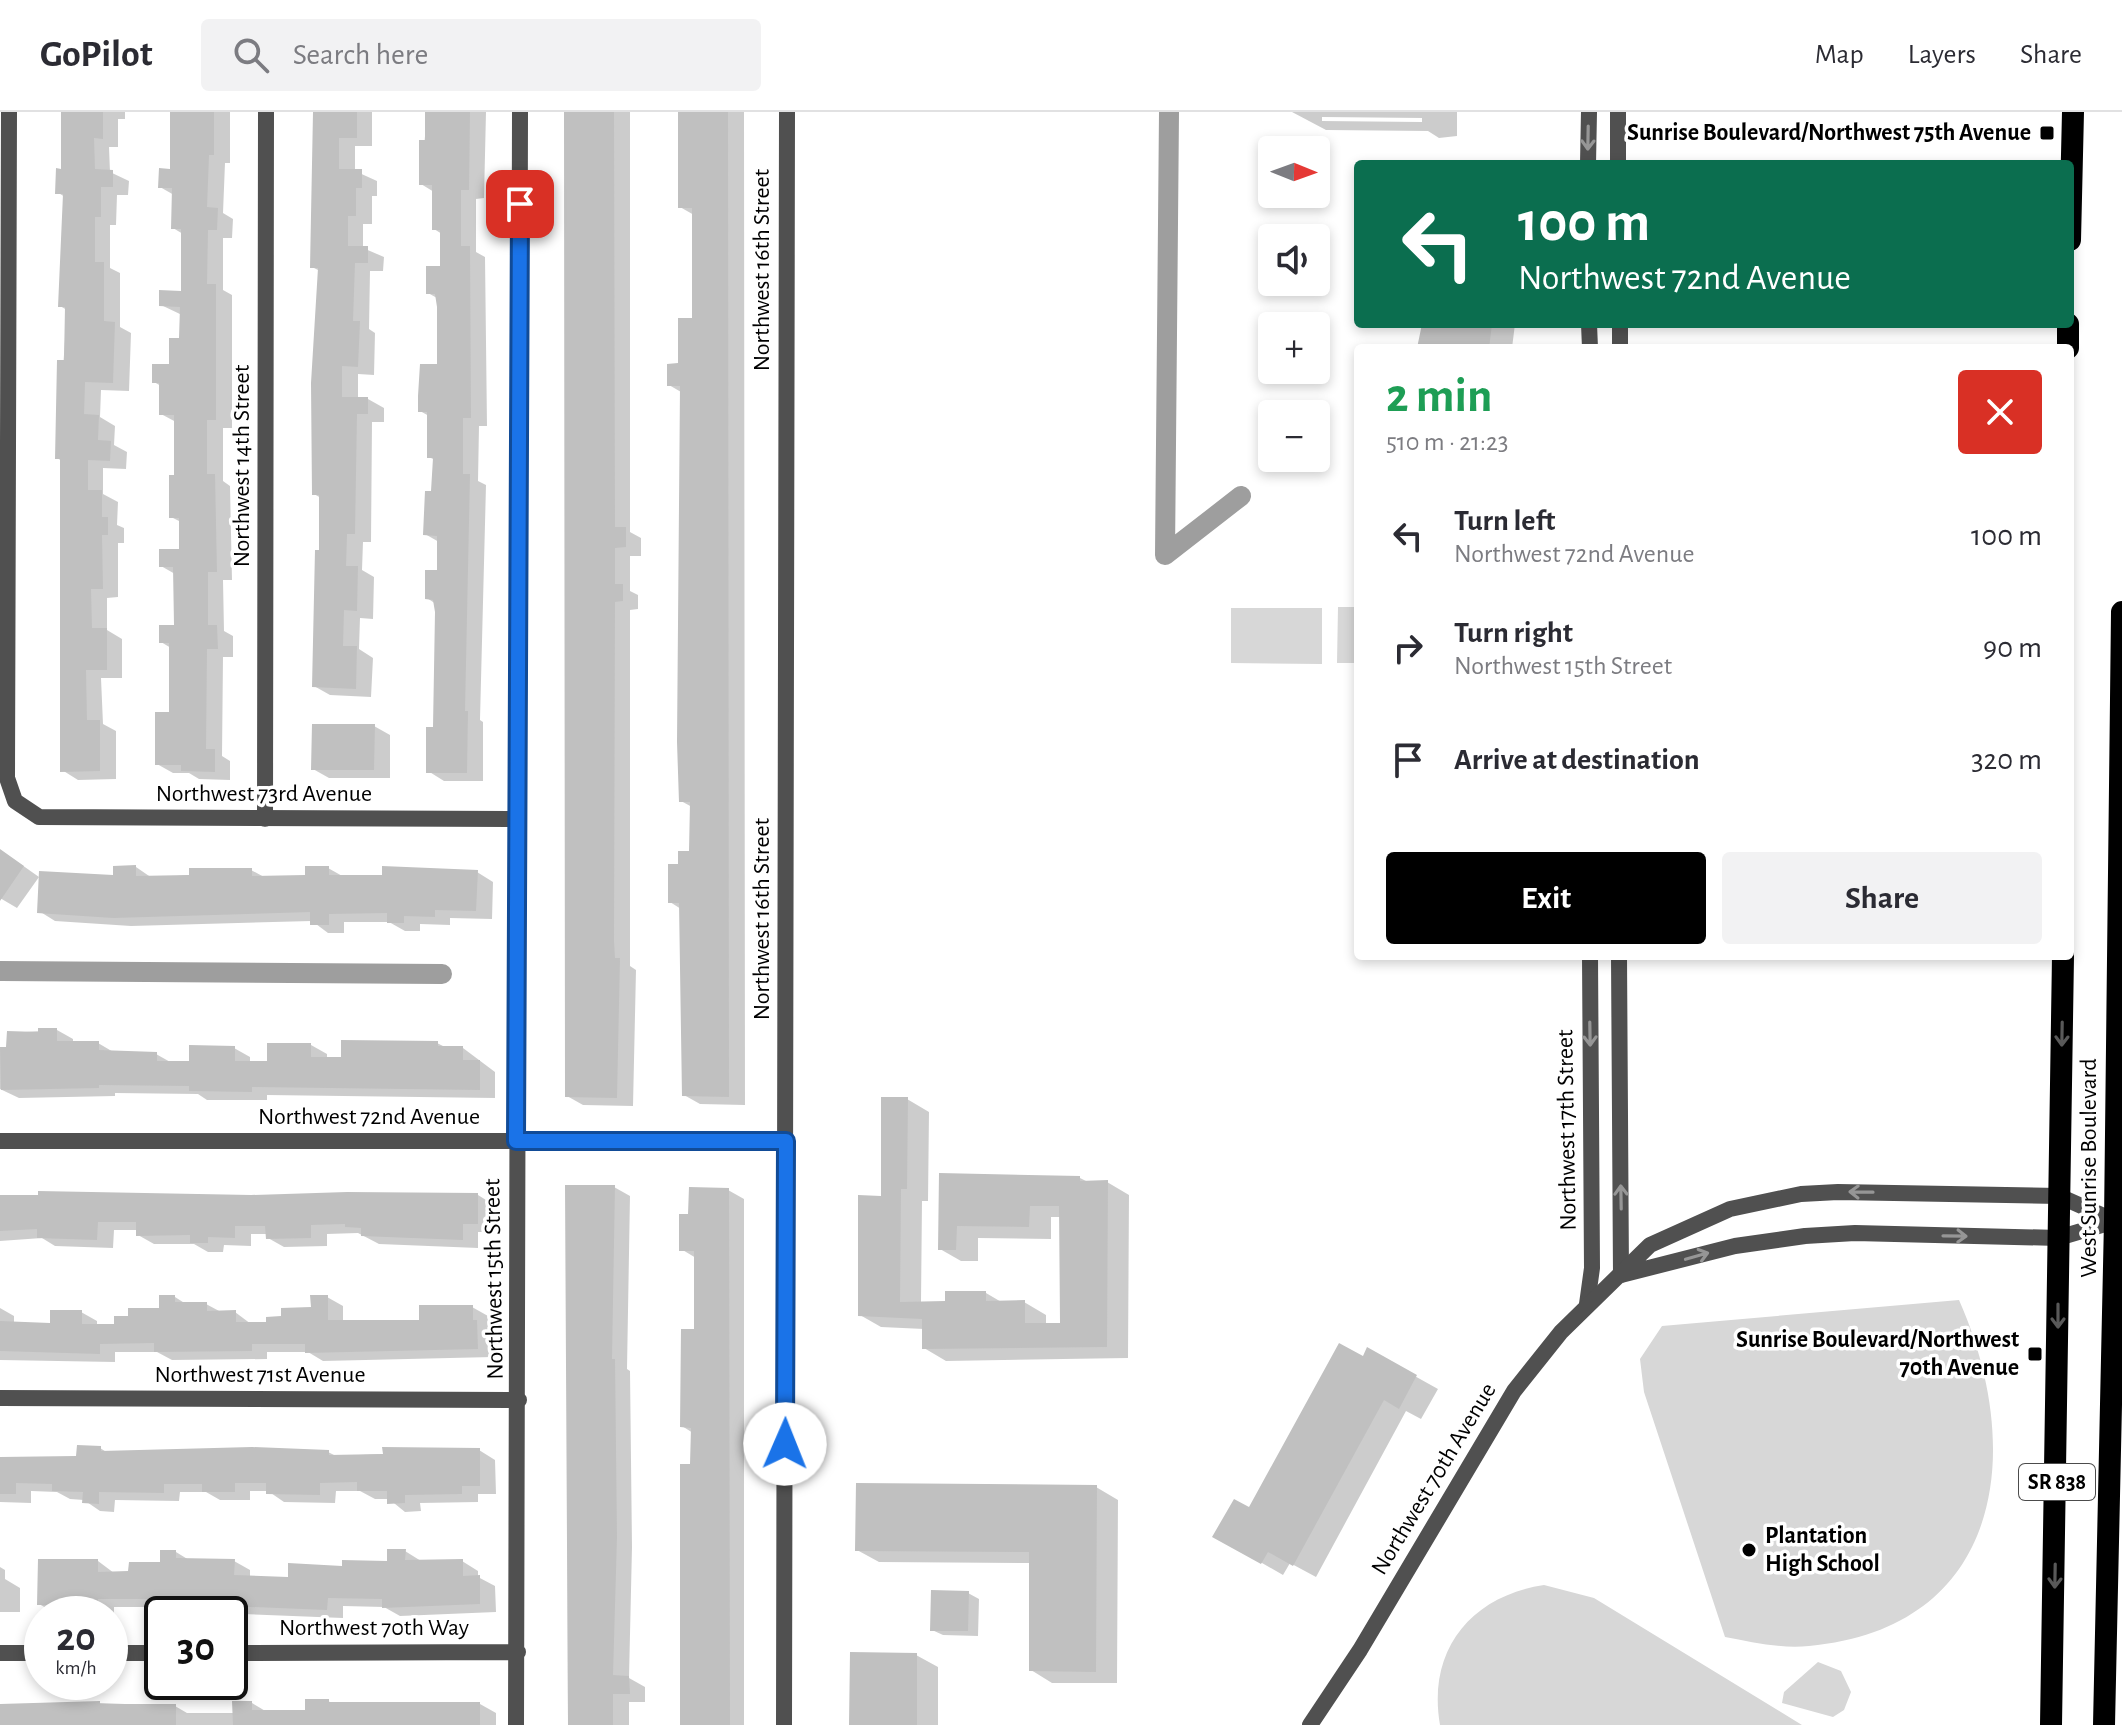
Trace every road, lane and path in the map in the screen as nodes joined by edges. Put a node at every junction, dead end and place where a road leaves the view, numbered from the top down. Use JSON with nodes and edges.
{"nodes":[{"id":1,"x":9,"y":112,"type":"edge"},
{"id":2,"x":266,"y":112,"type":"edge"},
{"id":3,"x":520,"y":112,"type":"edge"},
{"id":4,"x":787,"y":112,"type":"edge"},
{"id":5,"x":1589,"y":112,"type":"edge"},
{"id":6,"x":1618,"y":112,"type":"edge"},
{"id":7,"x":2073,"y":112,"type":"edge"},
{"id":8,"x":1588,"y":160,"type":"edge"},
{"id":9,"x":1618,"y":160,"type":"edge"},
{"id":10,"x":2072,"y":160,"type":"edge"},
{"id":11,"x":4,"y":576,"type":"edge"},
{"id":12,"x":2122,"y":612,"type":"edge"},
{"id":13,"x":265,"y":819,"type":"junction"},
{"id":14,"x":518,"y":819,"type":"junction"},
{"id":15,"x":1590,"y":960,"type":"edge"},
{"id":16,"x":1619,"y":960,"type":"edge"},
{"id":17,"x":2063,"y":960,"type":"edge"},
{"id":18,"x":0,"y":1141,"type":"edge"},
{"id":19,"x":516,"y":1141,"type":"junction"},
{"id":20,"x":786,"y":1141,"type":"junction"},
{"id":21,"x":2059,"y":1196,"type":"junction"},
{"id":22,"x":2118,"y":1221,"type":"edge"},
{"id":23,"x":2058,"y":1238,"type":"junction"},
{"id":24,"x":1621,"y":1275,"type":"junction"},
{"id":25,"x":1587,"y":1304,"type":"junction"},
{"id":26,"x":0,"y":1398,"type":"edge"},
{"id":27,"x":519,"y":1400,"type":"junction"},
{"id":28,"x":518,"y":1652,"type":"junction"},
{"id":29,"x":0,"y":1653,"type":"edge"},
{"id":30,"x":24,"y":1653,"type":"edge"},
{"id":31,"x":248,"y":1653,"type":"edge"},
{"id":32,"x":516,"y":1725,"type":"edge"},
{"id":33,"x":784,"y":1725,"type":"edge"},
{"id":34,"x":1310,"y":1725,"type":"edge"},
{"id":35,"x":2051,"y":1725,"type":"edge"},
{"id":36,"x":2104,"y":1725,"type":"edge"}],
"edges":[{"from":1,"to":11,"type":"street"},
{"from":2,"to":13,"type":"street","name":"Northwest 14th Street"},
{"from":3,"to":14,"type":"street","name":"Northwest 15th Street"},
{"from":4,"to":20,"type":"street","name":"Northwest 16th Street"},
{"from":5,"to":8,"type":"street","one_way":true},
{"from":6,"to":9,"type":"street"},
{"from":7,"to":10,"type":"highway"},
{"from":11,"to":13,"type":"street","name":"Northwest 73rd Avenue"},
{"from":12,"to":22,"type":"highway","name":"West Sunrise Boulevard","number":"SR 838"},
{"from":13,"to":14,"type":"street","name":"Northwest 73rd Avenue"},
{"from":14,"to":19,"type":"street","name":"Northwest 15th Street"},
{"from":15,"to":25,"type":"street","name":"Northwest 17th Street","one_way":true},
{"from":24,"to":16,"type":"street","one_way":true},
{"from":17,"to":21,"type":"highway","name":"West Sunrise Boulevard","number":"SR 838","one_way":true},
{"from":18,"to":19,"type":"street","name":"Northwest 72nd Avenue"},
{"from":19,"to":20,"type":"street","name":"Northwest 72nd Avenue"},
{"from":19,"to":27,"type":"street","name":"Northwest 15th Street"},
{"from":20,"to":33,"type":"street","name":"Northwest 16th Street"},
{"from":21,"to":22,"type":"street","name":"Northwest 70th Avenue"},
{"from":21,"to":23,"type":"highway","name":"West Sunrise Boulevard","number":"SR 838"},
{"from":21,"to":24,"type":"street","name":"Northwest 70th Avenue","one_way":true},
{"from":22,"to":23,"type":"street","name":"Northwest 70th Avenue"},
{"from":22,"to":36,"type":"highway","name":"West Sunrise Boulevard","number":"SR 838"},
{"from":24,"to":23,"type":"street","name":"Northwest 70th Avenue","one_way":true},
{"from":23,"to":35,"type":"highway","name":"West Sunrise Boulevard","number":"SR 838","one_way":true},
{"from":24,"to":25,"type":"street","name":"Northwest 70th Avenue"},
{"from":25,"to":34,"type":"street","name":"Northwest 70th Avenue"},
{"from":26,"to":27,"type":"street","name":"Northwest 71st Avenue"},
{"from":27,"to":28,"type":"street","name":"Northwest 15th Street"},
{"from":28,"to":31,"type":"street","name":"Northwest 70th Way"},
{"from":28,"to":32,"type":"street","name":"Northwest 15th Street"},
{"from":29,"to":30,"type":"street"}]}
